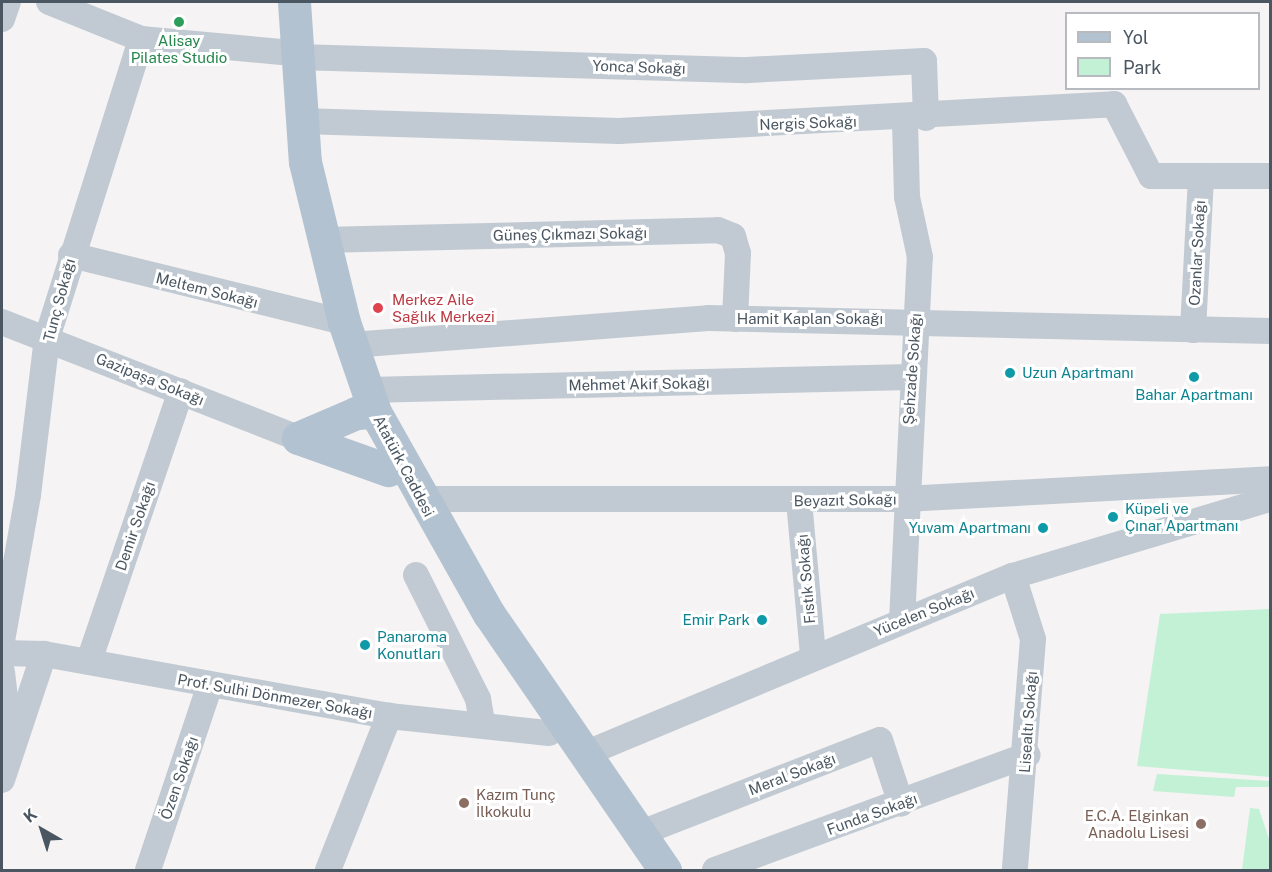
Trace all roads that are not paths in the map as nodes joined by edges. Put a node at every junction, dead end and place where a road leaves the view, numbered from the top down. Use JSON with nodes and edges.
{"nodes":[{"id":1,"x":8,"y":2,"type":"edge"},
{"id":2,"x":48,"y":2,"type":"edge"},
{"id":3,"x":280,"y":2,"type":"edge"},
{"id":4,"x":294,"y":2,"type":"edge"},
{"id":5,"x":2,"y":19,"type":"edge"},
{"id":6,"x":141,"y":39,"type":"junction"},
{"id":7,"x":289,"y":55,"type":"junction"},
{"id":8,"x":916,"y":118,"type":"junction"},
{"id":9,"x":301,"y":121,"type":"junction"},
{"id":10,"x":1270,"y":176,"type":"edge"},
{"id":11,"x":1201,"y":177,"type":"junction"},
{"id":12,"x":322,"y":240,"type":"junction"},
{"id":13,"x":71,"y":255,"type":"junction"},
{"id":14,"x":735,"y":319,"type":"junction"},
{"id":15,"x":915,"y":320,"type":"junction"},
{"id":16,"x":2,"y":321,"type":"edge"},
{"id":17,"x":340,"y":329,"type":"junction"},
{"id":18,"x":1193,"y":330,"type":"junction"},
{"id":19,"x":1270,"y":331,"type":"edge"},
{"id":20,"x":47,"y":338,"type":"junction"},
{"id":21,"x":911,"y":377,"type":"junction"},
{"id":22,"x":181,"y":390,"type":"junction"},
{"id":23,"x":367,"y":412,"type":"junction"},
{"id":24,"x":298,"y":438,"type":"junction"},
{"id":25,"x":388,"y":470,"type":"junction"},
{"id":26,"x":1270,"y":478,"type":"edge"},
{"id":27,"x":420,"y":499,"type":"junction"},
{"id":28,"x":905,"y":499,"type":"junction"},
{"id":29,"x":1270,"y":499,"type":"edge"},
{"id":30,"x":799,"y":501,"type":"junction"},
{"id":31,"x":416,"y":575,"type":"dead end"},
{"id":32,"x":1013,"y":576,"type":"junction"},
{"id":33,"x":902,"y":621,"type":"junction"},
{"id":34,"x":2,"y":641,"type":"edge"},
{"id":35,"x":2,"y":653,"type":"edge"},
{"id":36,"x":44,"y":654,"type":"junction"},
{"id":37,"x":813,"y":656,"type":"junction"},
{"id":38,"x":89,"y":661,"type":"junction"},
{"id":39,"x":2,"y":672,"type":"edge"},
{"id":40,"x":210,"y":685,"type":"junction"},
{"id":41,"x":389,"y":716,"type":"junction"},
{"id":42,"x":483,"y":726,"type":"junction"},
{"id":43,"x":549,"y":733,"type":"junction"},
{"id":44,"x":10,"y":747,"type":"junction"},
{"id":45,"x":587,"y":753,"type":"junction"},
{"id":46,"x":1027,"y":755,"type":"junction"},
{"id":47,"x":2,"y":780,"type":"edge"},
{"id":48,"x":902,"y":804,"type":"junction"},
{"id":49,"x":642,"y":833,"type":"junction"},
{"id":50,"x":148,"y":870,"type":"edge"},
{"id":51,"x":328,"y":870,"type":"edge"},
{"id":52,"x":644,"y":870,"type":"edge"},
{"id":53,"x":665,"y":870,"type":"edge"},
{"id":54,"x":715,"y":870,"type":"edge"},
{"id":55,"x":1015,"y":870,"type":"edge"}],
"edges":[{"from":1,"to":5,"type":"street"},
{"from":2,"to":6,"type":"street"},
{"from":3,"to":7,"type":"main road","name":"Atatürk Caddesi"},
{"from":4,"to":7,"type":"main road","name":"Atatürk Caddesi"},
{"from":6,"to":7,"type":"street"},
{"from":6,"to":13,"type":"street","name":"Tunç Sokağı"},
{"from":7,"to":8,"type":"street","name":"Yonca Sokağı"},
{"from":7,"to":9,"type":"main road","name":"Atatürk Caddesi"},
{"from":7,"to":17,"type":"main road","name":"Atatürk Caddesi"},
{"from":8,"to":9,"type":"street","name":"Nergis Sokağı"},
{"from":8,"to":11,"type":"street","name":"Nergis Sokağı"},
{"from":8,"to":15,"type":"street","name":"Şehzade Sokağı"},
{"from":9,"to":12,"type":"main road","name":"Atatürk Caddesi"},
{"from":10,"to":11,"type":"street","name":"Nergis Sokağı"},
{"from":11,"to":18,"type":"street","name":"Ozanlar Sokağı"},
{"from":12,"to":14,"type":"street","name":"Güneş Çıkmazı Sokağı"},
{"from":12,"to":17,"type":"main road","name":"Atatürk Caddesi"},
{"from":13,"to":17,"type":"street","name":"Meltem Sokağı"},
{"from":13,"to":20,"type":"street","name":"Tunç Sokağı"},
{"from":14,"to":15,"type":"street","name":"Hamit Kaplan Sokağı"},
{"from":14,"to":17,"type":"street","name":"Hamit Kaplan Sokağı"},
{"from":15,"to":18,"type":"street","name":"Hamit Kaplan Sokağı"},
{"from":15,"to":21,"type":"street","name":"Şehzade Sokağı"},
{"from":16,"to":20,"type":"street","name":"Gazipaşa Sokağı"},
{"from":17,"to":23,"type":"main road","name":"Atatürk Caddesi"},
{"from":18,"to":19,"type":"street","name":"Hamit Kaplan Sokağı"},
{"from":20,"to":22,"type":"street","name":"Gazipaşa Sokağı"},
{"from":20,"to":34,"type":"street","name":"Tunç Sokağı"},
{"from":21,"to":23,"type":"street","name":"Mehmet Akif Sokağı"},
{"from":21,"to":28,"type":"street","name":"Şehzade Sokağı"},
{"from":22,"to":24,"type":"street","name":"Gazipaşa Sokağı"},
{"from":22,"to":38,"type":"street","name":"Demir Sokağı"},
{"from":23,"to":24,"type":"main road"},
{"from":23,"to":25,"type":"main road","name":"Atatürk Caddesi"},
{"from":23,"to":27,"type":"main road","name":"Atatürk Caddesi"},
{"from":24,"to":25,"type":"main road"},
{"from":25,"to":43,"type":"main road","name":"Atatürk Caddesi"},
{"from":26,"to":28,"type":"street","name":"Beyazıt Sokağı"},
{"from":27,"to":30,"type":"street","name":"Beyazıt Sokağı"},
{"from":27,"to":45,"type":"main road","name":"Atatürk Caddesi"},
{"from":28,"to":30,"type":"street","name":"Beyazıt Sokağı"},
{"from":28,"to":33,"type":"street","name":"Şehzade Sokağı"},
{"from":29,"to":32,"type":"street","name":"Yücelen Sokağı"},
{"from":30,"to":37,"type":"street","name":"Fıstık Sokağı"},
{"from":31,"to":42,"type":"street"},
{"from":32,"to":33,"type":"street","name":"Yücelen Sokağı"},
{"from":32,"to":46,"type":"street","name":"Lisealtı Sokağı"},
{"from":33,"to":37,"type":"street","name":"Yücelen Sokağı"},
{"from":35,"to":36,"type":"street","name":"Prof. Sulhi Dönmezer Sokağı"},
{"from":36,"to":38,"type":"street","name":"Prof. Sulhi Dönmezer Sokağı"},
{"from":36,"to":44,"type":"street"},
{"from":37,"to":45,"type":"street","name":"Yücelen Sokağı"},
{"from":38,"to":40,"type":"street","name":"Prof. Sulhi Dönmezer Sokağı"},
{"from":39,"to":44,"type":"street"},
{"from":40,"to":41,"type":"street","name":"Prof. Sulhi Dönmezer Sokağı"},
{"from":40,"to":50,"type":"street","name":"Özen Sokağı"},
{"from":41,"to":42,"type":"street","name":"Prof. Sulhi Dönmezer Sokağı"},
{"from":41,"to":51,"type":"street"},
{"from":42,"to":43,"type":"street","name":"Prof. Sulhi Dönmezer Sokağı"},
{"from":43,"to":52,"type":"main road","name":"Atatürk Caddesi"},
{"from":44,"to":47,"type":"street"},
{"from":45,"to":49,"type":"main road","name":"Atatürk Caddesi"},
{"from":46,"to":48,"type":"street","name":"Funda Sokağı"},
{"from":46,"to":55,"type":"street","name":"Lisealtı Sokağı"},
{"from":48,"to":49,"type":"street","name":"Meral Sokağı"},
{"from":48,"to":54,"type":"street","name":"Funda Sokağı"},
{"from":49,"to":53,"type":"main road","name":"Atatürk Caddesi"}]}
